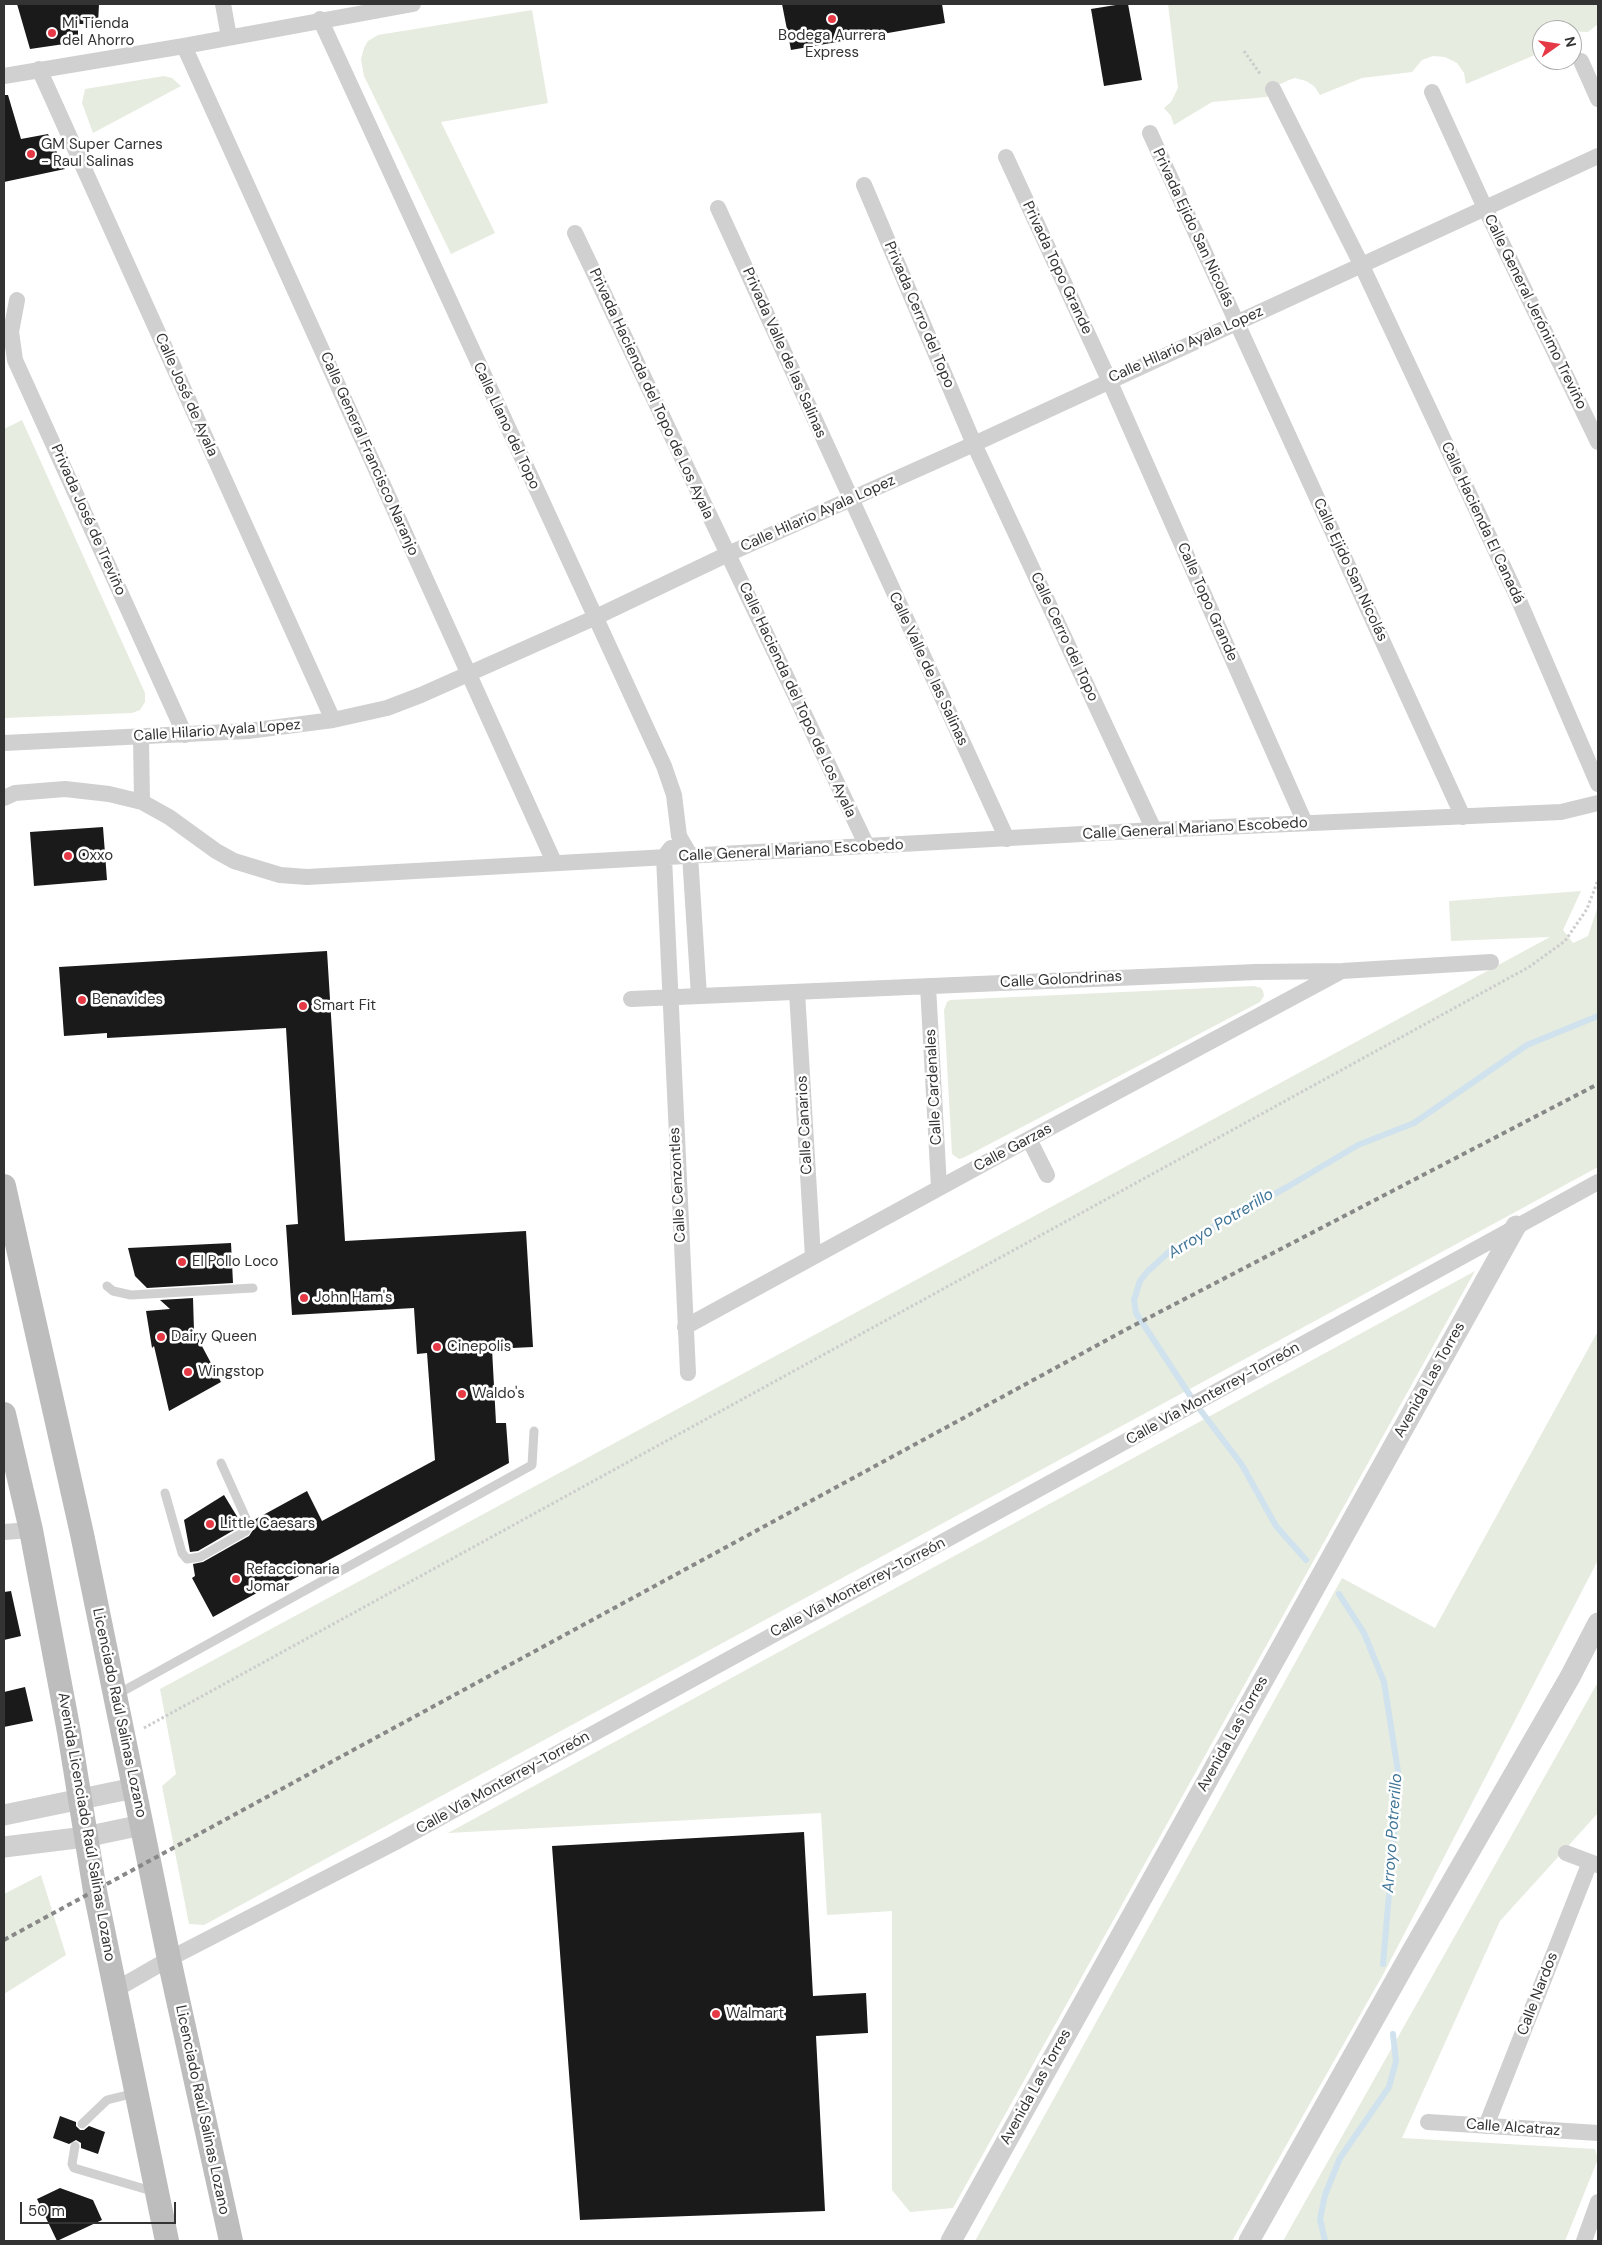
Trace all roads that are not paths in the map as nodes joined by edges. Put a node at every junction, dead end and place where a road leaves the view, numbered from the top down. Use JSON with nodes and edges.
{"nodes":[{"id":1,"x":223,"y":4,"type":"edge"},
{"id":2,"x":413,"y":4,"type":"edge"},
{"id":3,"x":320,"y":19,"type":"junction"},
{"id":4,"x":229,"y":36,"type":"junction"},
{"id":5,"x":184,"y":46,"type":"junction"},
{"id":6,"x":1582,"y":63,"type":"edge"},
{"id":7,"x":38,"y":69,"type":"junction"},
{"id":8,"x":4,"y":76,"type":"edge"},
{"id":9,"x":1273,"y":89,"type":"road end"},
{"id":10,"x":1432,"y":92,"type":"dead end"},
{"id":11,"x":1598,"y":99,"type":"edge"},
{"id":12,"x":1150,"y":133,"type":"dead end"},
{"id":13,"x":1598,"y":156,"type":"edge"},
{"id":14,"x":1006,"y":157,"type":"dead end"},
{"id":15,"x":864,"y":186,"type":"dead end"},
{"id":16,"x":718,"y":208,"type":"dead end"},
{"id":17,"x":1484,"y":208,"type":"junction"},
{"id":18,"x":575,"y":233,"type":"dead end"},
{"id":19,"x":1360,"y":264,"type":"junction"},
{"id":20,"x":17,"y":300,"type":"dead end"},
{"id":21,"x":1237,"y":323,"type":"junction"},
{"id":22,"x":1109,"y":380,"type":"junction"},
{"id":23,"x":1598,"y":442,"type":"edge"},
{"id":24,"x":974,"y":444,"type":"junction"},
{"id":25,"x":850,"y":499,"type":"junction"},
{"id":26,"x":728,"y":554,"type":"junction"},
{"id":27,"x":594,"y":618,"type":"junction"},
{"id":28,"x":468,"y":674,"type":"junction"},
{"id":29,"x":333,"y":720,"type":"junction"},
{"id":30,"x":185,"y":735,"type":"junction"},
{"id":31,"x":142,"y":737,"type":"junction"},
{"id":32,"x":4,"y":743,"type":"edge"},
{"id":33,"x":1598,"y":784,"type":"edge"},
{"id":34,"x":4,"y":798,"type":"edge"},
{"id":35,"x":142,"y":802,"type":"junction"},
{"id":36,"x":1598,"y":803,"type":"edge"},
{"id":37,"x":1463,"y":817,"type":"junction"},
{"id":38,"x":1305,"y":824,"type":"junction"},
{"id":39,"x":1154,"y":830,"type":"junction"},
{"id":40,"x":679,"y":836,"type":"junction"},
{"id":41,"x":1007,"y":839,"type":"junction"},
{"id":42,"x":867,"y":846,"type":"junction"},
{"id":43,"x":690,"y":855,"type":"junction"},
{"id":44,"x":664,"y":858,"type":"junction"},
{"id":45,"x":554,"y":862,"type":"junction"},
{"id":46,"x":1491,"y":962,"type":"dead end"},
{"id":47,"x":1342,"y":971,"type":"junction"},
{"id":48,"x":928,"y":986,"type":"junction"},
{"id":49,"x":797,"y":992,"type":"junction"},
{"id":50,"x":699,"y":996,"type":"junction"},
{"id":51,"x":670,"y":998,"type":"junction"},
{"id":52,"x":631,"y":999,"type":"dead end"},
{"id":53,"x":1029,"y":1139,"type":"junction"},
{"id":54,"x":1048,"y":1175,"type":"dead end"},
{"id":55,"x":1598,"y":1182,"type":"edge"},
{"id":56,"x":4,"y":1186,"type":"edge"},
{"id":57,"x":939,"y":1187,"type":"junction"},
{"id":58,"x":1516,"y":1226,"type":"junction"},
{"id":59,"x":813,"y":1257,"type":"junction"},
{"id":60,"x":107,"y":1286,"type":"dead end"},
{"id":61,"x":253,"y":1288,"type":"dead end"},
{"id":62,"x":685,"y":1327,"type":"junction"},
{"id":63,"x":688,"y":1373,"type":"dead end"},
{"id":64,"x":4,"y":1414,"type":"edge"},
{"id":65,"x":534,"y":1431,"type":"dead end"},
{"id":66,"x":221,"y":1463,"type":"dead end"},
{"id":67,"x":165,"y":1494,"type":"dead end"},
{"id":68,"x":31,"y":1530,"type":"junction"},
{"id":69,"x":4,"y":1532,"type":"edge"},
{"id":70,"x":1598,"y":1623,"type":"edge"},
{"id":71,"x":116,"y":1695,"type":"junction"},
{"id":72,"x":134,"y":1788,"type":"junction"},
{"id":73,"x":80,"y":1800,"type":"junction"},
{"id":74,"x":4,"y":1815,"type":"edge"},
{"id":75,"x":142,"y":1825,"type":"junction"},
{"id":76,"x":85,"y":1837,"type":"junction"},
{"id":77,"x":9,"y":1850,"type":"edge"},
{"id":78,"x":1566,"y":1853,"type":"dead end"},
{"id":79,"x":1594,"y":1864,"type":"edge"},
{"id":80,"x":170,"y":1959,"type":"junction"},
{"id":81,"x":115,"y":1990,"type":"junction"},
{"id":82,"x":135,"y":2092,"type":"junction"},
{"id":83,"x":1428,"y":2122,"type":"dead end"},
{"id":84,"x":82,"y":2124,"type":"dead end"},
{"id":85,"x":1486,"y":2126,"type":"junction"},
{"id":86,"x":1598,"y":2133,"type":"edge"},
{"id":87,"x":75,"y":2146,"type":"dead end"},
{"id":88,"x":157,"y":2193,"type":"junction"},
{"id":89,"x":1598,"y":2202,"type":"edge"},
{"id":90,"x":167,"y":2241,"type":"edge"},
{"id":91,"x":231,"y":2241,"type":"edge"},
{"id":92,"x":951,"y":2241,"type":"edge"},
{"id":93,"x":1249,"y":2241,"type":"edge"},
{"id":94,"x":1584,"y":2241,"type":"edge"}],
"edges":[{"from":1,"to":4,"type":"street"},
{"from":2,"to":3,"type":"street"},
{"from":3,"to":4,"type":"street"},
{"from":3,"to":27,"type":"street","name":"Calle Llano del Topo"},
{"from":4,"to":5,"type":"street"},
{"from":5,"to":7,"type":"street"},
{"from":5,"to":28,"type":"street","name":"Calle General Francisco Naranjo"},
{"from":6,"to":11,"type":"street"},
{"from":7,"to":8,"type":"street"},
{"from":7,"to":29,"type":"street","name":"Calle José de Ayala"},
{"from":9,"to":19,"type":"street","name":"Calle Hacienda El Canadá"},
{"from":10,"to":17,"type":"street","name":"Calle General Jerónimo Treviño"},
{"from":12,"to":21,"type":"street","name":"Privada Ejido San Nicolás"},
{"from":13,"to":17,"type":"street","name":"Calle Hilario Ayala Lopez"},
{"from":14,"to":22,"type":"street","name":"Privada Topo Grande"},
{"from":15,"to":24,"type":"street","name":"Privada Cerro del Topo"},
{"from":16,"to":25,"type":"street","name":"Privada Valle de las Salinas"},
{"from":17,"to":19,"type":"street","name":"Calle Hilario Ayala Lopez"},
{"from":17,"to":23,"type":"street","name":"Calle General Jerónimo Treviño"},
{"from":18,"to":26,"type":"street","name":"Privada Hacienda del Topo de Los Ayala"},
{"from":19,"to":21,"type":"street","name":"Calle Hilario Ayala Lopez"},
{"from":19,"to":33,"type":"street","name":"Calle Hacienda El Canadá"},
{"from":20,"to":30,"type":"street","name":"Privada José de Treviño"},
{"from":21,"to":22,"type":"street","name":"Calle Hilario Ayala Lopez"},
{"from":21,"to":37,"type":"street","name":"Calle Ejido San Nicolás"},
{"from":22,"to":24,"type":"street","name":"Calle Hilario Ayala Lopez"},
{"from":22,"to":38,"type":"street","name":"Calle Topo Grande"},
{"from":24,"to":25,"type":"street","name":"Calle Hilario Ayala Lopez"},
{"from":24,"to":39,"type":"street","name":"Calle Cerro del Topo"},
{"from":25,"to":26,"type":"street","name":"Calle Hilario Ayala Lopez"},
{"from":25,"to":41,"type":"street","name":"Calle Valle de las Salinas"},
{"from":26,"to":27,"type":"street","name":"Calle Hilario Ayala Lopez"},
{"from":26,"to":42,"type":"street","name":"Calle Hacienda del Topo de Los Ayala"},
{"from":27,"to":28,"type":"street","name":"Calle Hilario Ayala Lopez"},
{"from":27,"to":40,"type":"street","name":"Calle Llano del Topo"},
{"from":28,"to":29,"type":"street","name":"Calle Hilario Ayala Lopez"},
{"from":28,"to":45,"type":"street","name":"Calle General Francisco Naranjo"},
{"from":29,"to":30,"type":"street","name":"Calle Hilario Ayala Lopez"},
{"from":30,"to":31,"type":"street","name":"Calle Hilario Ayala Lopez"},
{"from":31,"to":32,"type":"street","name":"Calle Hilario Ayala Lopez"},
{"from":31,"to":35,"type":"street"},
{"from":34,"to":35,"type":"street","name":"Calle General Mariano Escobedo"},
{"from":35,"to":45,"type":"street","name":"Calle General Mariano Escobedo"},
{"from":36,"to":37,"type":"street","name":"Calle General Mariano Escobedo"},
{"from":37,"to":38,"type":"street","name":"Calle General Mariano Escobedo"},
{"from":38,"to":39,"type":"street","name":"Calle General Mariano Escobedo"},
{"from":39,"to":41,"type":"street","name":"Calle General Mariano Escobedo"},
{"from":40,"to":43,"type":"street","name":"Calle Llano del Topo"},
{"from":40,"to":44,"type":"street"},
{"from":41,"to":42,"type":"street","name":"Calle General Mariano Escobedo"},
{"from":42,"to":43,"type":"street","name":"Calle General Mariano Escobedo"},
{"from":43,"to":44,"type":"street","name":"Calle General Mariano Escobedo"},
{"from":43,"to":50,"type":"street"},
{"from":44,"to":45,"type":"street","name":"Calle General Mariano Escobedo"},
{"from":44,"to":51,"type":"street","name":"Calle Cenzontles"},
{"from":46,"to":47,"type":"street","name":"Calle Golondrinas"},
{"from":47,"to":48,"type":"street","name":"Calle Golondrinas"},
{"from":47,"to":53,"type":"street","name":"Calle Garzas"},
{"from":48,"to":49,"type":"street","name":"Calle Golondrinas"},
{"from":48,"to":57,"type":"street","name":"Calle Cardenales"},
{"from":49,"to":50,"type":"street","name":"Calle Golondrinas"},
{"from":49,"to":59,"type":"street","name":"Calle Canarios"},
{"from":50,"to":51,"type":"street","name":"Calle Golondrinas"},
{"from":51,"to":52,"type":"street","name":"Calle Golondrinas"},
{"from":51,"to":62,"type":"street","name":"Calle Cenzontles"},
{"from":53,"to":54,"type":"street"},
{"from":53,"to":57,"type":"street","name":"Calle Garzas"},
{"from":55,"to":58,"type":"street","name":"Calle Vía Monterrey-Torreón"},
{"from":56,"to":71,"type":"main road","name":"Licenciado Raúl Salinas Lozano"},
{"from":57,"to":59,"type":"street","name":"Calle Garzas"},
{"from":58,"to":80,"type":"street","name":"Calle Vía Monterrey-Torreón"},
{"from":58,"to":92,"type":"street","name":"Avenida Las Torres"},
{"from":59,"to":62,"type":"street","name":"Calle Garzas"},
{"from":60,"to":61,"type":"lane"},
{"from":62,"to":63,"type":"street","name":"Calle Cenzontles"},
{"from":64,"to":68,"type":"main road","name":"Avenida Licenciado Raúl Salinas Lozano"},
{"from":65,"to":71,"type":"lane"},
{"from":66,"to":67,"type":"lane"},
{"from":68,"to":69,"type":"street"},
{"from":68,"to":73,"type":"main road","name":"Avenida Licenciado Raúl Salinas Lozano"},
{"from":70,"to":93,"type":"street"},
{"from":71,"to":72,"type":"main road","name":"Licenciado Raúl Salinas Lozano"},
{"from":72,"to":73,"type":"street"},
{"from":72,"to":75,"type":"main road","name":"Licenciado Raúl Salinas Lozano"},
{"from":73,"to":74,"type":"street"},
{"from":73,"to":76,"type":"main road","name":"Avenida Licenciado Raúl Salinas Lozano"},
{"from":75,"to":76,"type":"street"},
{"from":75,"to":80,"type":"main road","name":"Licenciado Raúl Salinas Lozano"},
{"from":76,"to":77,"type":"street"},
{"from":76,"to":81,"type":"main road","name":"Avenida Licenciado Raúl Salinas Lozano"},
{"from":78,"to":79,"type":"street"},
{"from":79,"to":85,"type":"street","name":"Calle Nardos"},
{"from":80,"to":81,"type":"street","name":"Calle Vía Monterrey-Torreón"},
{"from":80,"to":91,"type":"main road","name":"Licenciado Raúl Salinas Lozano"},
{"from":81,"to":82,"type":"main road","name":"Avenida Licenciado Raúl Salinas Lozano"},
{"from":82,"to":84,"type":"lane"},
{"from":82,"to":88,"type":"main road","name":"Avenida Licenciado Raúl Salinas Lozano"},
{"from":83,"to":85,"type":"street","name":"Calle Alcatraz"},
{"from":85,"to":86,"type":"street","name":"Calle Alcatraz"},
{"from":87,"to":88,"type":"lane"},
{"from":88,"to":90,"type":"main road","name":"Avenida Licenciado Raúl Salinas Lozano"},
{"from":89,"to":94,"type":"street"}]}
